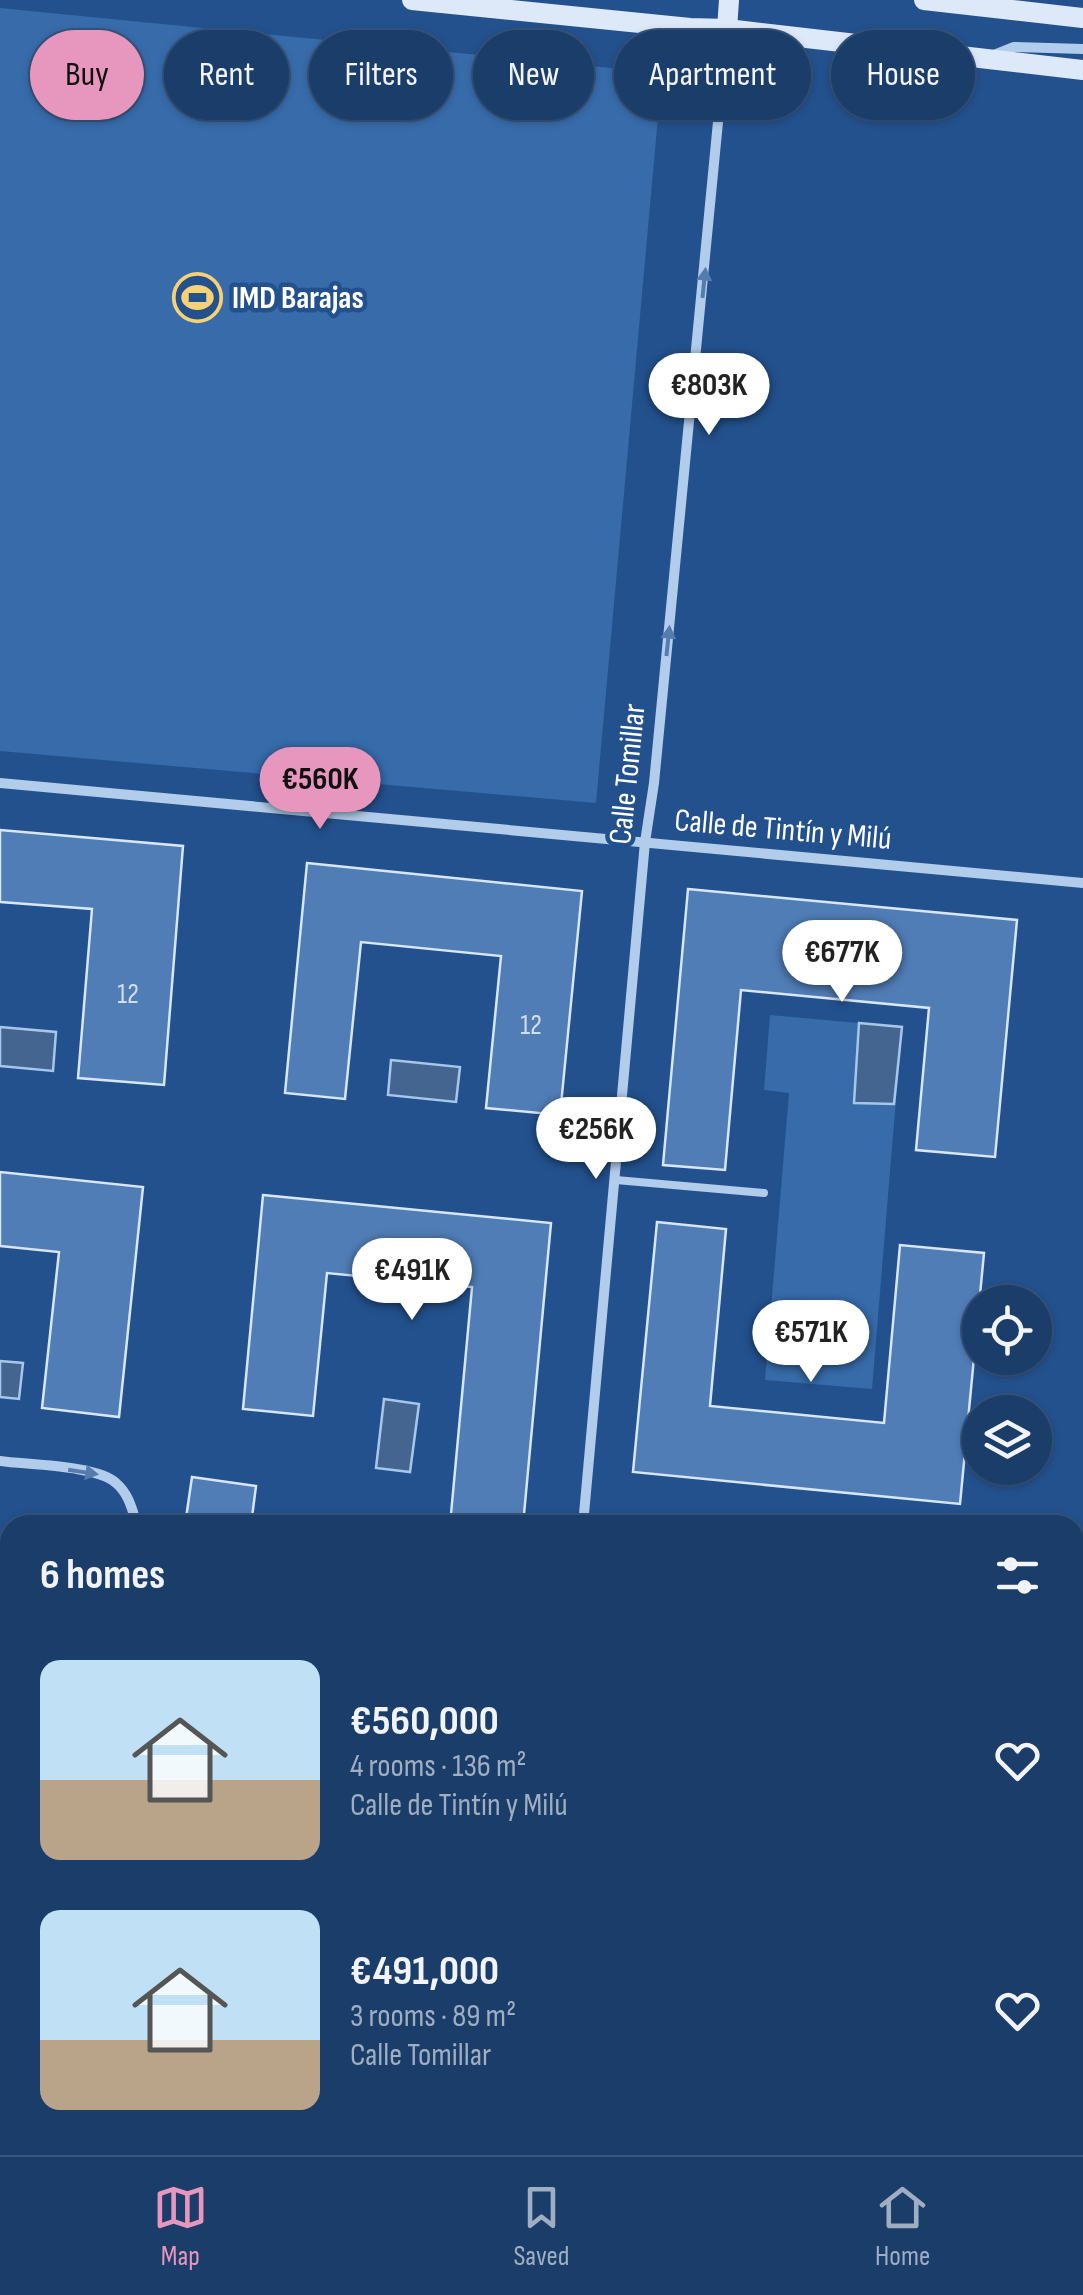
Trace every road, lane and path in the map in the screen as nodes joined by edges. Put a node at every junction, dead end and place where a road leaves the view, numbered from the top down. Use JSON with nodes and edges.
{"nodes":[{"id":1,"x":412,"y":0,"type":"edge"},
{"id":2,"x":729,"y":0,"type":"edge"},
{"id":3,"x":924,"y":0,"type":"edge"},
{"id":4,"x":1083,"y":18,"type":"edge"},
{"id":5,"x":728,"y":29,"type":"junction"},
{"id":6,"x":1083,"y":48,"type":"edge"},
{"id":7,"x":984,"y":59,"type":"junction"},
{"id":8,"x":1083,"y":70,"type":"edge"},
{"id":9,"x":0,"y":784,"type":"edge"},
{"id":10,"x":645,"y":842,"type":"junction"},
{"id":11,"x":1083,"y":883,"type":"edge"},
{"id":12,"x":616,"y":1180,"type":"junction"},
{"id":13,"x":764,"y":1192,"type":"dead end"},
{"id":14,"x":0,"y":1461,"type":"edge"},
{"id":15,"x":134,"y":1515,"type":"edge"},
{"id":16,"x":585,"y":1515,"type":"edge"}],
"edges":[{"from":1,"to":5,"type":"main road"},
{"from":2,"to":5,"type":"main road"},
{"from":3,"to":4,"type":"main road"},
{"from":5,"to":7,"type":"main road"},
{"from":10,"to":5,"type":"street","name":"Calle Tomillar","one_way":true},
{"from":6,"to":7,"type":"street"},
{"from":7,"to":8,"type":"main road"},
{"from":9,"to":10,"type":"street","name":"Calle de Tintín y Milú"},
{"from":10,"to":11,"type":"street","name":"Calle de Tintín y Milú"},
{"from":10,"to":12,"type":"street","name":"Calle Tomillar"},
{"from":12,"to":13,"type":"lane"},
{"from":12,"to":16,"type":"street","name":"Calle Tomillar"},
{"from":14,"to":15,"type":"street","one_way":true}]}
